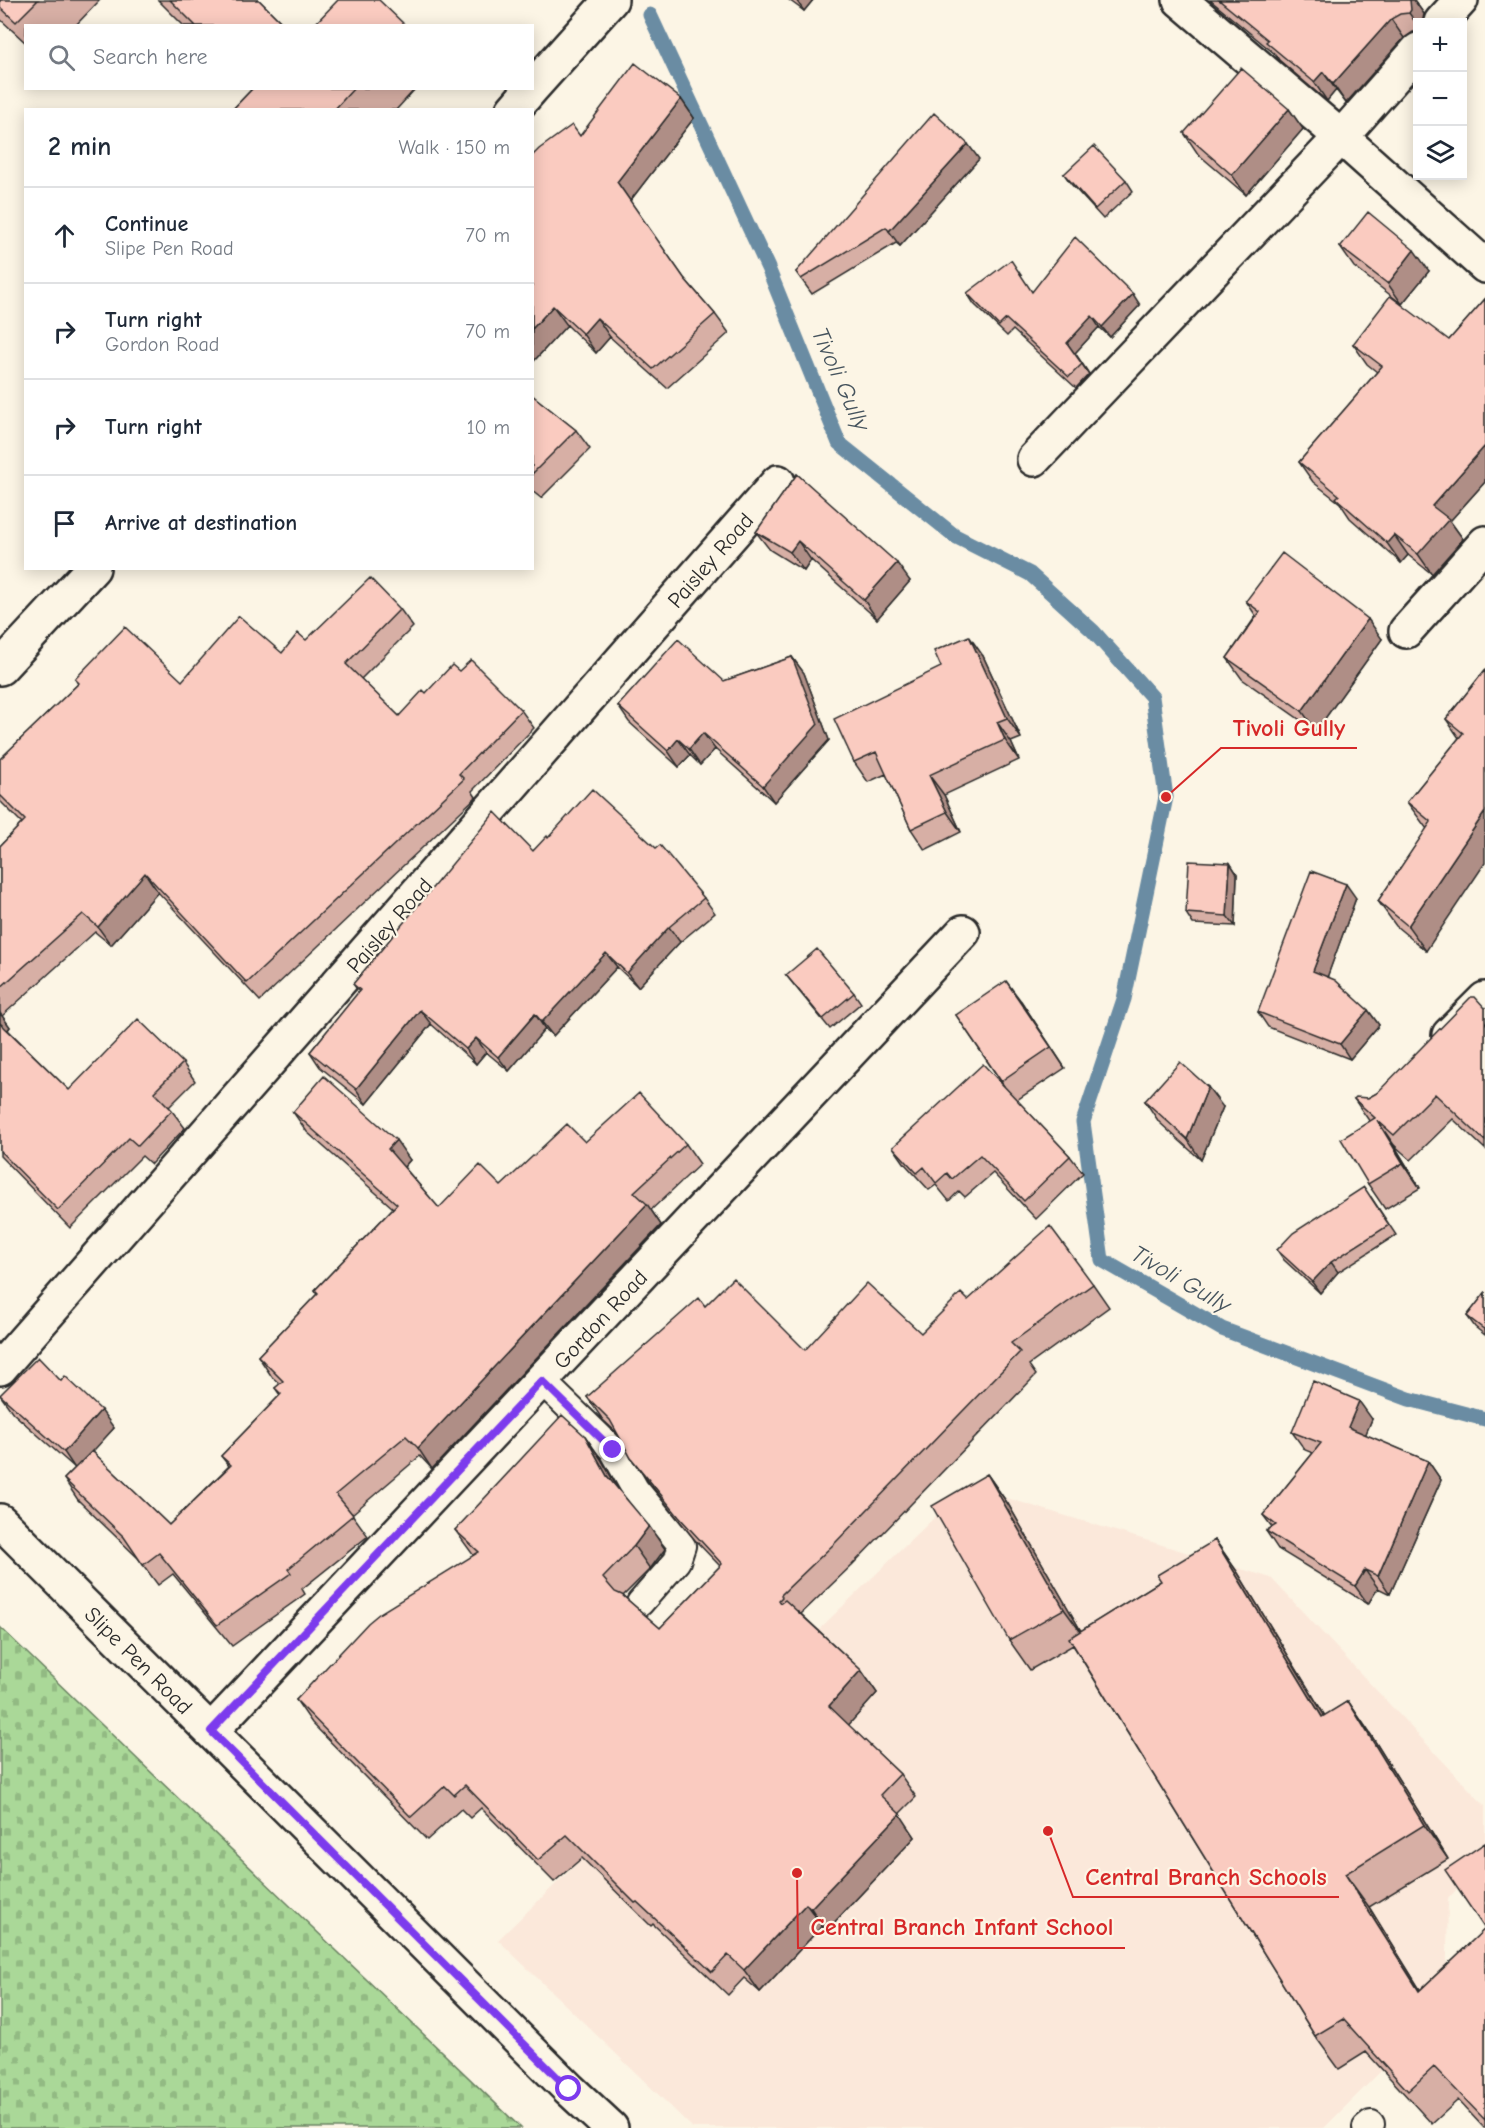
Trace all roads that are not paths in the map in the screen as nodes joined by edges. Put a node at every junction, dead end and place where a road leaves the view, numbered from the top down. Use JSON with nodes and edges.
{"nodes":[{"id":1,"x":1180,"y":0,"type":"edge"},
{"id":2,"x":1461,"y":0,"type":"edge"},
{"id":3,"x":597,"y":6,"type":"edge"},
{"id":4,"x":1445,"y":18,"type":"edge"},
{"id":5,"x":1413,"y":56,"type":"edge"},
{"id":6,"x":534,"y":85,"type":"edge"},
{"id":7,"x":530,"y":90,"type":"edge"},
{"id":8,"x":515,"y":108,"type":"edge"},
{"id":9,"x":1341,"y":137,"type":"junction"},
{"id":10,"x":1485,"y":266,"type":"edge"},
{"id":11,"x":1034,"y":459,"type":"dead end"},
{"id":12,"x":778,"y":483,"type":"dead end"},
{"id":13,"x":1485,"y":543,"type":"edge"},
{"id":14,"x":91,"y":570,"type":"edge"},
{"id":15,"x":1406,"y":631,"type":"dead end"},
{"id":16,"x":0,"y":668,"type":"edge"},
{"id":17,"x":963,"y":932,"type":"dead end"},
{"id":18,"x":1485,"y":999,"type":"edge"},
{"id":19,"x":1429,"y":1056,"type":"edge"},
{"id":20,"x":0,"y":1368,"type":"edge"},
{"id":21,"x":542,"y":1381,"type":"junction"},
{"id":22,"x":0,"y":1521,"type":"edge"},
{"id":23,"x":640,"y":1603,"type":"dead end"},
{"id":24,"x":211,"y":1731,"type":"junction"},
{"id":25,"x":611,"y":2128,"type":"edge"}],
"edges":[{"from":1,"to":9,"type":"street"},
{"from":2,"to":4,"type":"street"},
{"from":3,"to":6,"type":"street"},
{"from":5,"to":9,"type":"street"},
{"from":7,"to":8,"type":"street"},
{"from":9,"to":10,"type":"street"},
{"from":9,"to":11,"type":"street"},
{"from":12,"to":20,"type":"street","name":"Paisley Road"},
{"from":13,"to":15,"type":"street"},
{"from":14,"to":16,"type":"street"},
{"from":17,"to":21,"type":"street","name":"Gordon Road"},
{"from":18,"to":19,"type":"street"},
{"from":21,"to":23,"type":"lane"},
{"from":21,"to":24,"type":"street","name":"Gordon Road"},
{"from":22,"to":24,"type":"street","name":"Slipe Pen Road"},
{"from":24,"to":25,"type":"street","name":"Slipe Pen Road"}]}
